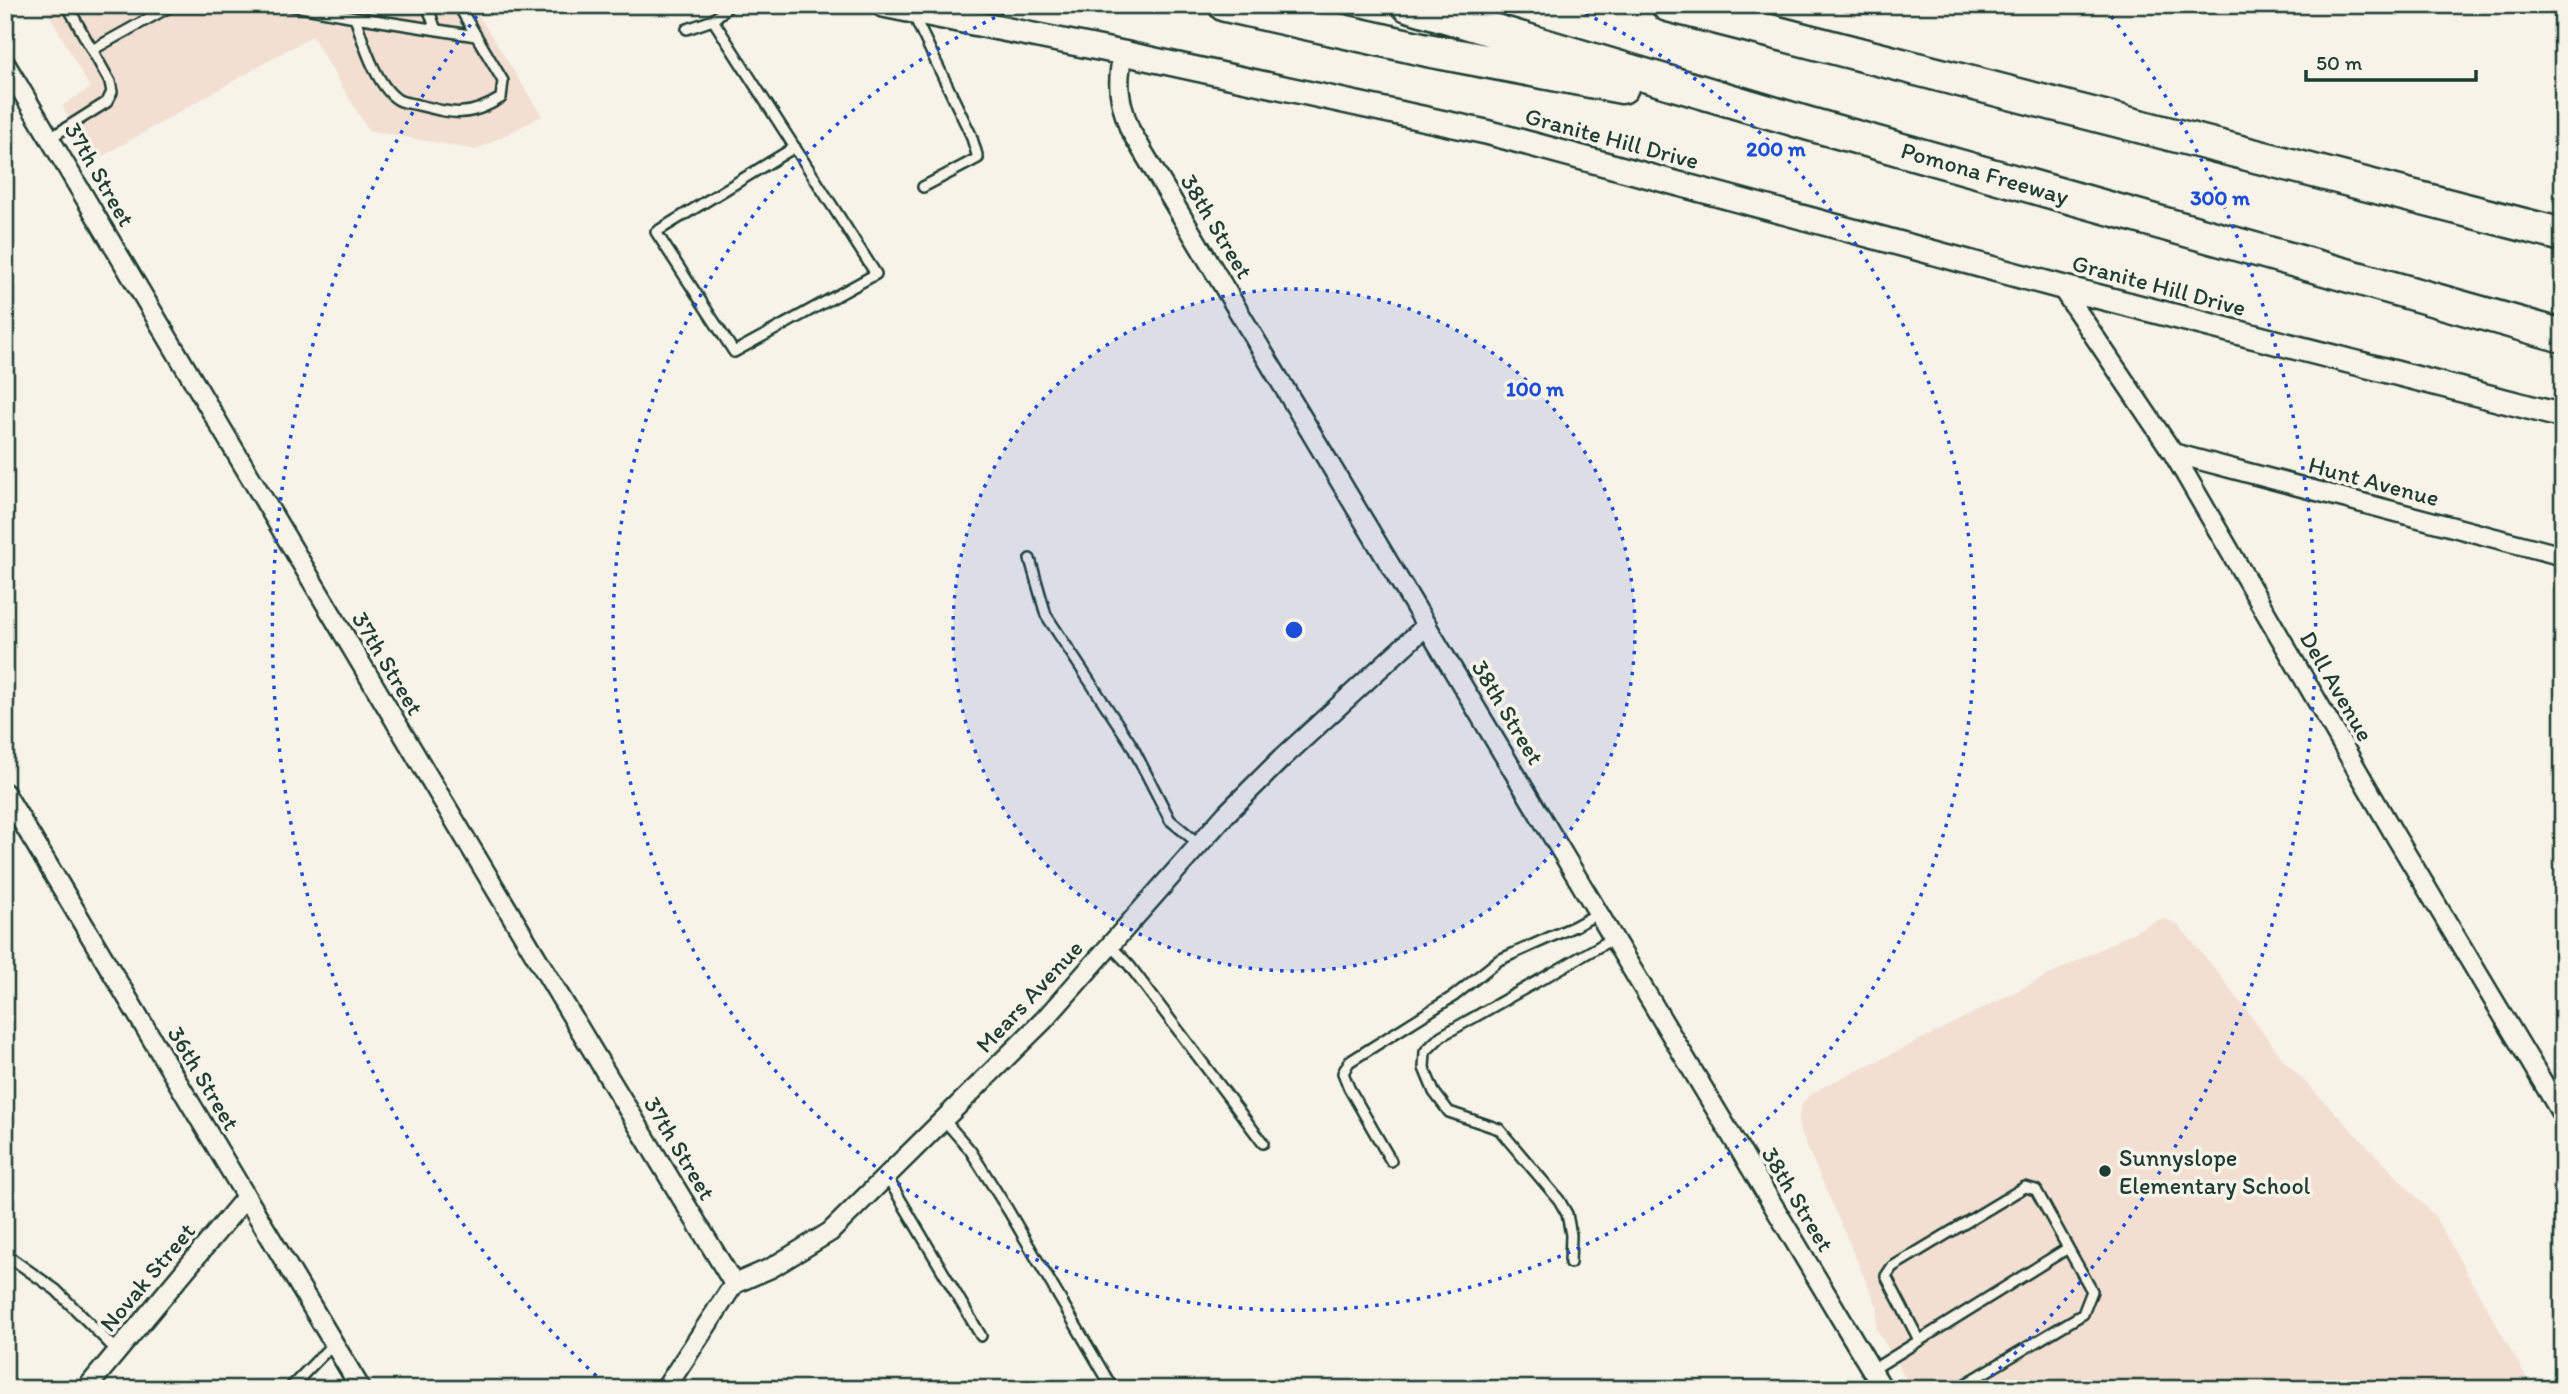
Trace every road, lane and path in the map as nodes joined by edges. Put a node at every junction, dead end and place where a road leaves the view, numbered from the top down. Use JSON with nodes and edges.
{"nodes":[{"id":1,"x":67,"y":5,"type":"edge"},
{"id":2,"x":173,"y":5,"type":"edge"},
{"id":3,"x":289,"y":5,"type":"edge"},
{"id":4,"x":427,"y":5,"type":"edge"},
{"id":5,"x":458,"y":5,"type":"edge"},
{"id":6,"x":730,"y":5,"type":"edge"},
{"id":7,"x":883,"y":5,"type":"edge"},
{"id":8,"x":1225,"y":5,"type":"edge"},
{"id":9,"x":1408,"y":5,"type":"edge"},
{"id":10,"x":1668,"y":5,"type":"edge"},
{"id":11,"x":911,"y":11,"type":"junction"},
{"id":12,"x":355,"y":17,"type":"junction"},
{"id":13,"x":713,"y":20,"type":"junction"},
{"id":14,"x":687,"y":29,"type":"dead end"},
{"id":15,"x":436,"y":30,"type":"junction"},
{"id":16,"x":476,"y":36,"type":"junction"},
{"id":17,"x":92,"y":50,"type":"junction"},
{"id":18,"x":1123,"y":53,"type":"junction"},
{"id":19,"x":5,"y":63,"type":"edge"},
{"id":20,"x":1806,"y":123,"type":"junction"},
{"id":21,"x":50,"y":138,"type":"junction"},
{"id":22,"x":795,"y":147,"type":"junction"},
{"id":23,"x":923,"y":187,"type":"dead end"},
{"id":24,"x":2563,"y":235,"type":"edge"},
{"id":25,"x":2061,"y":287,"type":"junction"},
{"id":26,"x":2563,"y":336,"type":"edge"},
{"id":27,"x":2563,"y":416,"type":"edge"},
{"id":28,"x":2173,"y":453,"type":"junction"},
{"id":29,"x":2563,"y":556,"type":"edge"},
{"id":30,"x":1030,"y":559,"type":"dead end"},
{"id":31,"x":1427,"y":625,"type":"junction"},
{"id":32,"x":7,"y":801,"type":"edge"},
{"id":33,"x":1199,"y":844,"type":"junction"},
{"id":34,"x":1599,"y":913,"type":"junction"},
{"id":35,"x":1614,"y":938,"type":"junction"},
{"id":36,"x":1110,"y":945,"type":"junction"},
{"id":37,"x":2563,"y":1116,"type":"edge"},
{"id":38,"x":944,"y":1120,"type":"junction"},
{"id":39,"x":1263,"y":1143,"type":"dead end"},
{"id":40,"x":1391,"y":1161,"type":"dead end"},
{"id":41,"x":887,"y":1177,"type":"junction"},
{"id":42,"x":246,"y":1197,"type":"junction"},
{"id":43,"x":2068,"y":1248,"type":"junction"},
{"id":44,"x":5,"y":1254,"type":"edge"},
{"id":45,"x":1570,"y":1263,"type":"dead end"},
{"id":46,"x":734,"y":1284,"type":"junction"},
{"id":47,"x":981,"y":1336,"type":"dead end"},
{"id":48,"x":1919,"y":1340,"type":"junction"},
{"id":49,"x":334,"y":1343,"type":"junction"},
{"id":50,"x":117,"y":1352,"type":"junction"},
{"id":51,"x":1872,"y":1370,"type":"junction"},
{"id":52,"x":1958,"y":1388,"type":"edge"},
{"id":53,"x":86,"y":1389,"type":"edge"},
{"id":54,"x":289,"y":1389,"type":"edge"},
{"id":55,"x":361,"y":1389,"type":"edge"},
{"id":56,"x":665,"y":1389,"type":"edge"},
{"id":57,"x":1113,"y":1389,"type":"edge"},
{"id":58,"x":1883,"y":1389,"type":"edge"}],
"edges":[{"from":1,"to":17,"type":"lane"},
{"from":2,"to":17,"type":"lane"},
{"from":3,"to":12,"type":"lane"},
{"from":4,"to":15,"type":"lane"},
{"from":5,"to":16,"type":"lane"},
{"from":6,"to":13,"type":"lane"},
{"from":7,"to":11,"type":"street","name":"Granite Hill Drive"},
{"from":8,"to":20,"type":"highway"},
{"from":9,"to":20,"type":"highway","name":"Pomona Freeway"},
{"from":10,"to":24,"type":"highway"},
{"from":11,"to":18,"type":"street","name":"Granite Hill Drive"},
{"from":11,"to":23,"type":"lane"},
{"from":12,"to":15,"type":"lane"},
{"from":12,"to":16,"type":"lane"},
{"from":13,"to":14,"type":"lane"},
{"from":13,"to":22,"type":"lane"},
{"from":15,"to":16,"type":"lane"},
{"from":17,"to":21,"type":"lane"},
{"from":18,"to":25,"type":"street","name":"Granite Hill Drive"},
{"from":18,"to":31,"type":"street","name":"38th Street"},
{"from":19,"to":21,"type":"street","name":"37th Street"},
{"from":20,"to":26,"type":"highway","name":"Pomona Freeway"},
{"from":21,"to":46,"type":"street","name":"37th Street"},
{"from":22,"to":22,"type":"lane"},
{"from":25,"to":27,"type":"street","name":"Granite Hill Drive"},
{"from":25,"to":28,"type":"street","name":"Dell Avenue"},
{"from":28,"to":29,"type":"street","name":"Hunt Avenue"},
{"from":28,"to":37,"type":"street","name":"Dell Avenue"},
{"from":30,"to":33,"type":"lane"},
{"from":31,"to":33,"type":"street","name":"Mears Avenue"},
{"from":31,"to":34,"type":"street","name":"38th Street"},
{"from":32,"to":42,"type":"street","name":"36th Street"},
{"from":33,"to":36,"type":"street","name":"Mears Avenue"},
{"from":34,"to":35,"type":"street","name":"38th Street"},
{"from":34,"to":40,"type":"lane"},
{"from":35,"to":45,"type":"lane"},
{"from":35,"to":51,"type":"street","name":"38th Street"},
{"from":36,"to":38,"type":"street","name":"Mears Avenue"},
{"from":36,"to":39,"type":"lane"},
{"from":38,"to":41,"type":"street","name":"Mears Avenue"},
{"from":38,"to":57,"type":"lane"},
{"from":41,"to":46,"type":"street","name":"Mears Avenue"},
{"from":41,"to":47,"type":"lane"},
{"from":42,"to":49,"type":"street","name":"36th Street"},
{"from":42,"to":50,"type":"street","name":"Novak Street"},
{"from":43,"to":48,"type":"lane"},
{"from":43,"to":48,"type":"lane"},
{"from":43,"to":52,"type":"lane"},
{"from":44,"to":50,"type":"lane"},
{"from":46,"to":56,"type":"street"},
{"from":48,"to":51,"type":"lane"},
{"from":49,"to":54,"type":"lane"},
{"from":49,"to":55,"type":"street","name":"36th Street"},
{"from":50,"to":53,"type":"street","name":"Novak Street"},
{"from":51,"to":58,"type":"street","name":"38th Street"}]}
